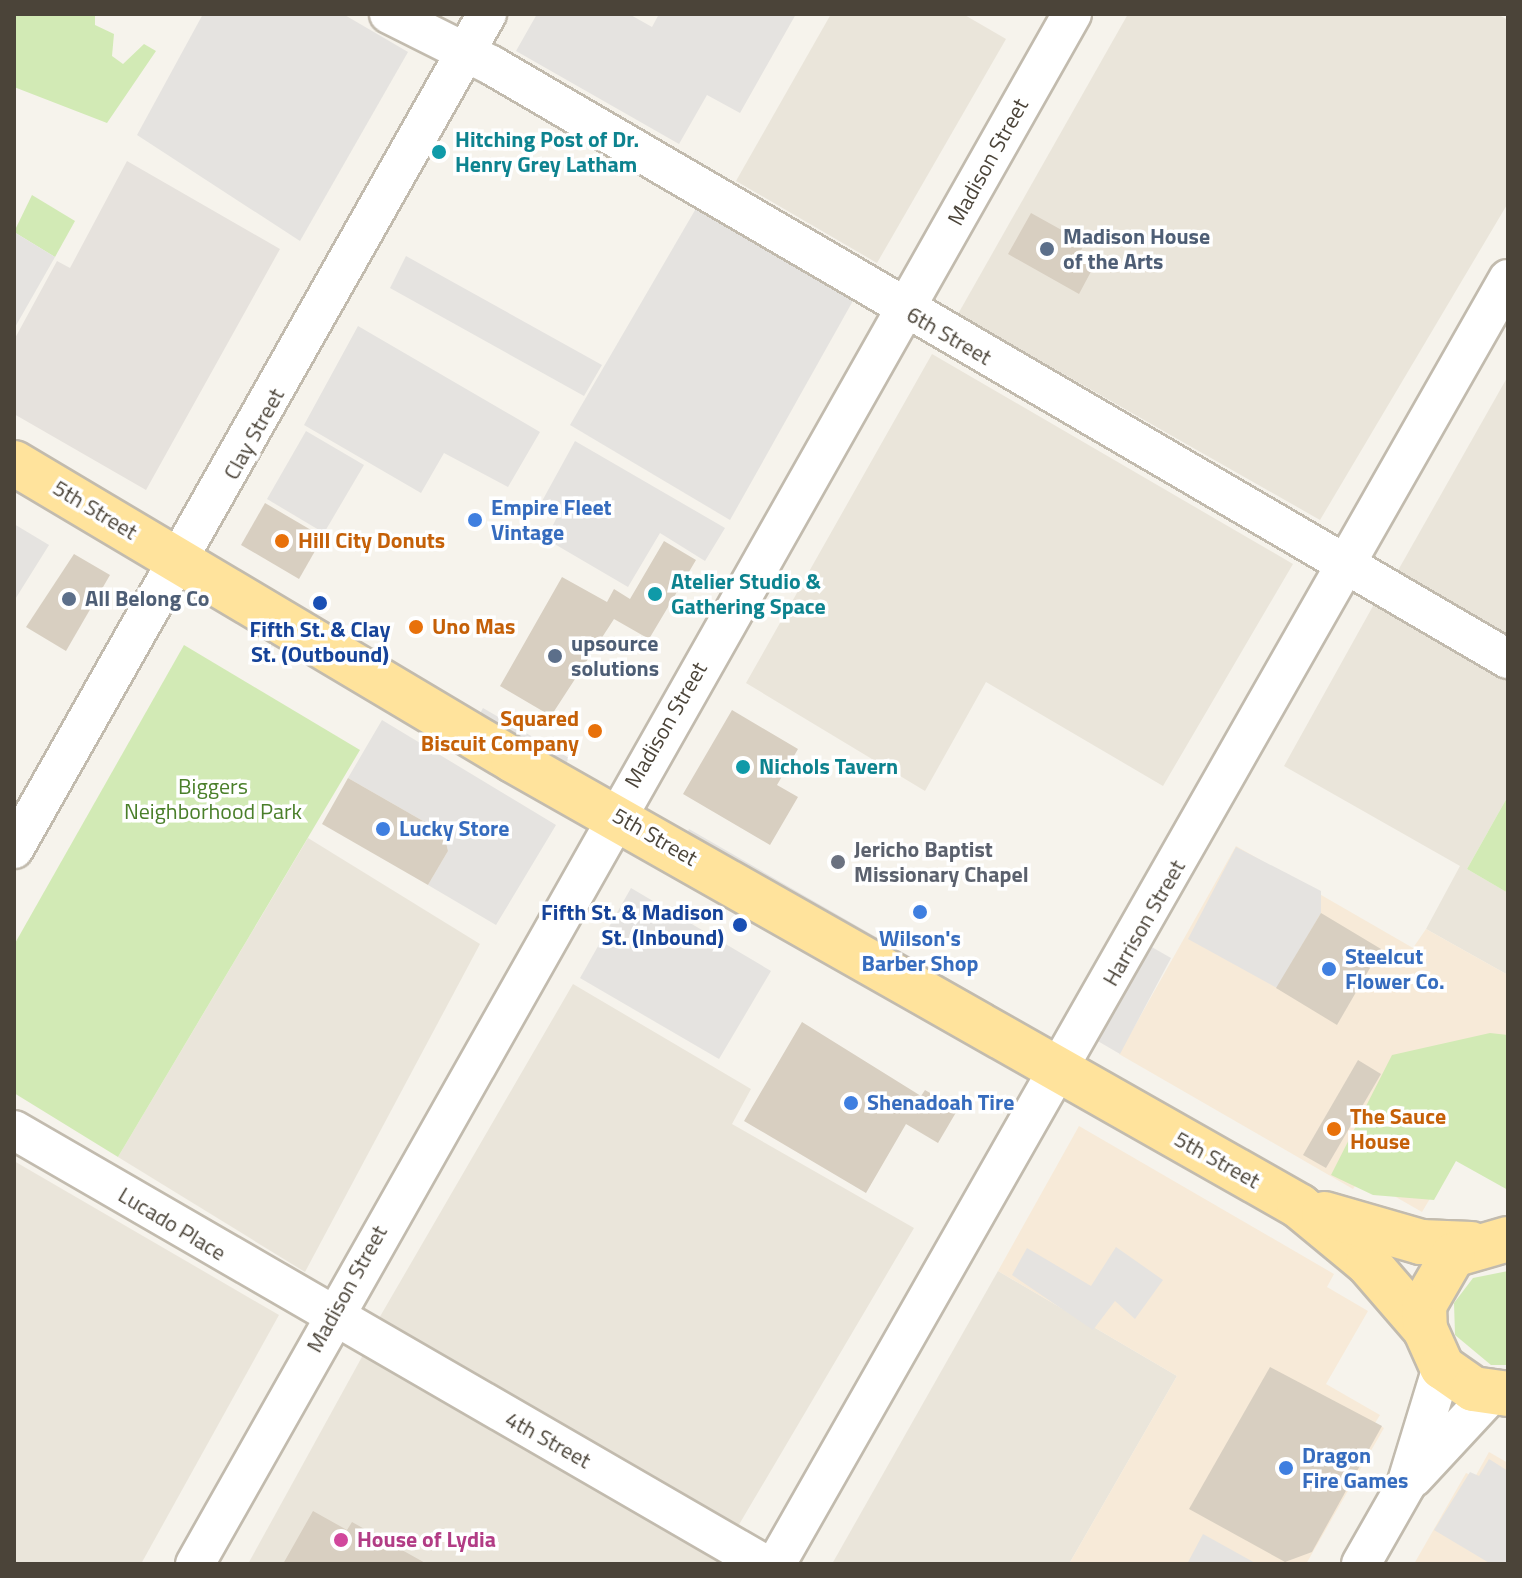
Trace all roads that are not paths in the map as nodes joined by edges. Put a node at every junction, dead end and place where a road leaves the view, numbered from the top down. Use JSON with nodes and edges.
{"nodes":[{"id":1,"x":389,"y":14,"type":"edge"},
{"id":2,"x":487,"y":14,"type":"edge"},
{"id":3,"x":1072,"y":14,"type":"edge"},
{"id":4,"x":464,"y":53,"type":"junction"},
{"id":5,"x":1508,"y":279,"type":"edge"},
{"id":6,"x":904,"y":310,"type":"junction"},
{"id":7,"x":14,"y":463,"type":"edge"},
{"id":8,"x":182,"y":562,"type":"junction"},
{"id":9,"x":1346,"y":566,"type":"junction"},
{"id":10,"x":1508,"y":659,"type":"edge"},
{"id":11,"x":615,"y":814,"type":"junction"},
{"id":12,"x":14,"y":849,"type":"edge"},
{"id":13,"x":1060,"y":1070,"type":"junction"},
{"id":14,"x":14,"y":1130,"type":"edge"},
{"id":15,"x":1299,"y":1206,"type":"junction"},
{"id":16,"x":1490,"y":1242,"type":"edge"},
{"id":17,"x":331,"y":1318,"type":"junction"},
{"id":18,"x":1434,"y":1348,"type":"junction"},
{"id":19,"x":1500,"y":1394,"type":"edge"},
{"id":20,"x":1406,"y":1485,"type":"junction"},
{"id":21,"x":195,"y":1564,"type":"edge"},
{"id":22,"x":764,"y":1564,"type":"edge"},
{"id":23,"x":776,"y":1564,"type":"edge"},
{"id":24,"x":1361,"y":1564,"type":"edge"}],
"edges":[{"from":1,"to":4,"type":"street","name":"6th Street"},
{"from":2,"to":4,"type":"street","name":"Clay Street"},
{"from":3,"to":6,"type":"street","name":"Madison Street"},
{"from":4,"to":6,"type":"street","name":"6th Street"},
{"from":4,"to":8,"type":"street","name":"Clay Street"},
{"from":5,"to":9,"type":"street","name":"Harrison Street"},
{"from":6,"to":9,"type":"street","name":"6th Street"},
{"from":6,"to":11,"type":"street","name":"Madison Street"},
{"from":7,"to":8,"type":"main road","name":"5th Street"},
{"from":8,"to":11,"type":"main road","name":"5th Street"},
{"from":8,"to":12,"type":"street","name":"Clay Street"},
{"from":9,"to":10,"type":"street","name":"6th Street"},
{"from":9,"to":13,"type":"street","name":"Harrison Street"},
{"from":11,"to":13,"type":"main road","name":"5th Street"},
{"from":11,"to":17,"type":"street","name":"Madison Street"},
{"from":13,"to":15,"type":"main road","name":"5th Street"},
{"from":13,"to":23,"type":"street","name":"Harrison Street"},
{"from":14,"to":17,"type":"street","name":"Lucado Place"},
{"from":15,"to":16,"type":"main road","name":"5th Street"},
{"from":15,"to":18,"type":"main road","name":"5th Street"},
{"from":16,"to":18,"type":"main road"},
{"from":17,"to":21,"type":"street","name":"Madison Street"},
{"from":17,"to":22,"type":"street","name":"4th Street"},
{"from":18,"to":19,"type":"main road"},
{"from":18,"to":20,"type":"street"},
{"from":19,"to":20,"type":"street"},
{"from":20,"to":24,"type":"street"}]}
